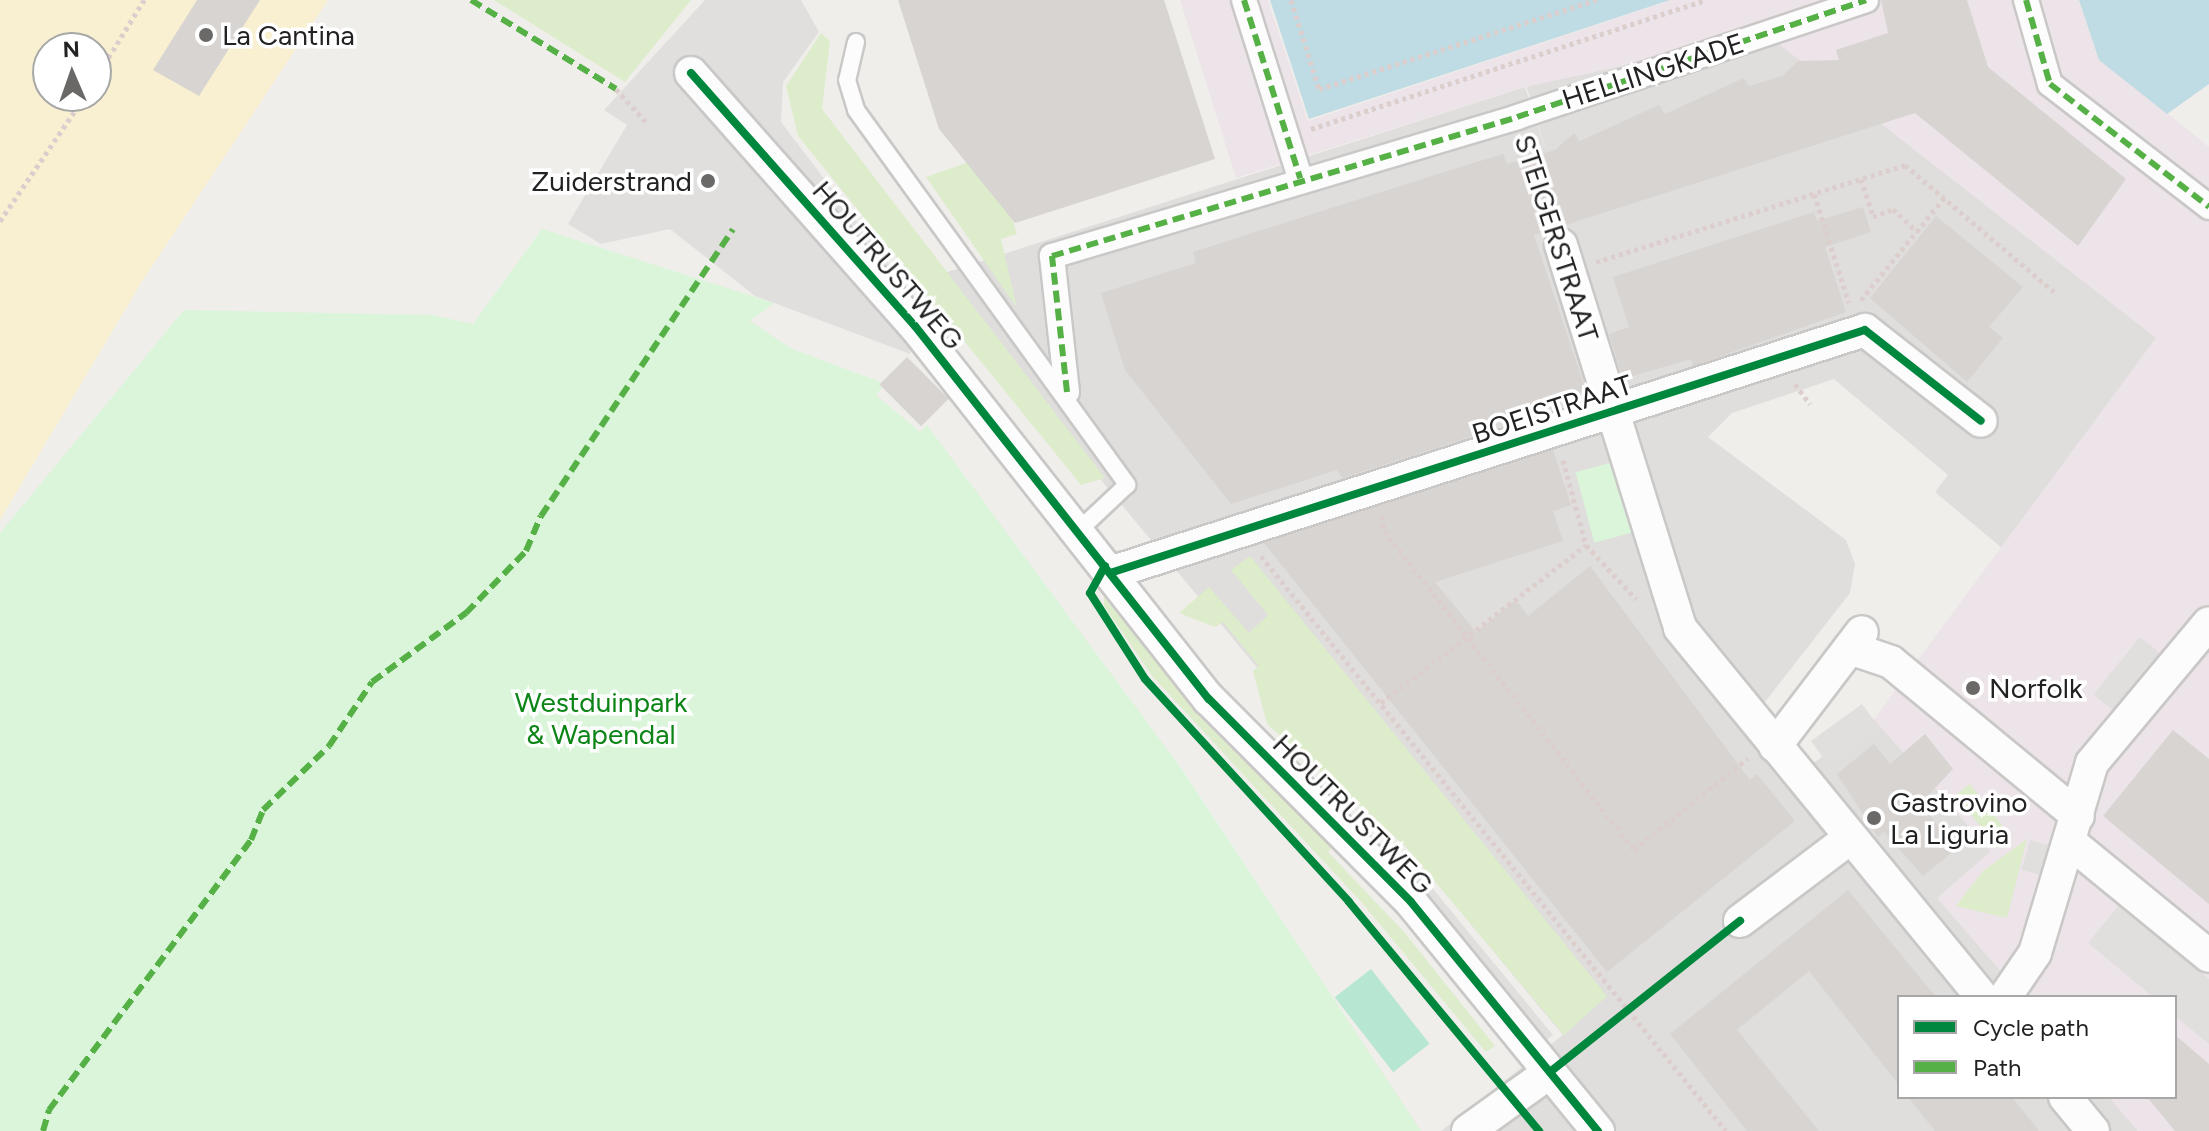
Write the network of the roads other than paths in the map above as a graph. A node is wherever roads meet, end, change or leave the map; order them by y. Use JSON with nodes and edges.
{"nodes":[{"id":1,"x":1244,"y":0,"type":"edge"},
{"id":2,"x":1866,"y":0,"type":"edge"},
{"id":3,"x":2026,"y":0,"type":"edge"},
{"id":4,"x":856,"y":42,"type":"dead end"},
{"id":5,"x":691,"y":73,"type":"dead end"},
{"id":6,"x":1300,"y":178,"type":"junction"},
{"id":7,"x":2209,"y":207,"type":"edge"},
{"id":8,"x":1565,"y":258,"type":"road end"},
{"id":9,"x":1067,"y":392,"type":"junction"},
{"id":10,"x":1613,"y":413,"type":"junction"},
{"id":11,"x":1981,"y":421,"type":"dead end"},
{"id":12,"x":1078,"y":531,"type":"junction"},
{"id":13,"x":1110,"y":573,"type":"junction"},
{"id":14,"x":2209,"y":623,"type":"edge"},
{"id":15,"x":1775,"y":746,"type":"junction"},
{"id":16,"x":2075,"y":830,"type":"junction"},
{"id":17,"x":1851,"y":837,"type":"junction"},
{"id":18,"x":1740,"y":921,"type":"dead end"},
{"id":19,"x":2209,"y":956,"type":"edge"},
{"id":20,"x":1980,"y":995,"type":"edge"},
{"id":21,"x":2006,"y":995,"type":"edge"},
{"id":22,"x":1550,"y":1072,"type":"junction"},
{"id":23,"x":2067,"y":1099,"type":"edge"},
{"id":24,"x":1468,"y":1131,"type":"edge"},
{"id":25,"x":1598,"y":1131,"type":"edge"},
{"id":26,"x":2093,"y":1131,"type":"edge"}],
"edges":[{"from":1,"to":6,"type":"street"},
{"from":2,"to":6,"type":"street","name":"HELLINGKADE"},
{"from":3,"to":7,"type":"street"},
{"from":4,"to":9,"type":"lane"},
{"from":5,"to":12,"type":"street","name":"HOUTRUSTWEG"},
{"from":6,"to":9,"type":"street","name":"HELLINGKADE"},
{"from":8,"to":10,"type":"street","name":"STEIGERSTRAAT"},
{"from":9,"to":12,"type":"lane"},
{"from":10,"to":11,"type":"street","name":"BOEISTRAAT"},
{"from":10,"to":13,"type":"street","name":"BOEISTRAAT"},
{"from":10,"to":15,"type":"street","name":"STEIGERSTRAAT"},
{"from":12,"to":13,"type":"street","name":"HOUTRUSTWEG"},
{"from":13,"to":22,"type":"street","name":"HOUTRUSTWEG"},
{"from":14,"to":16,"type":"street"},
{"from":15,"to":16,"type":"street"},
{"from":15,"to":17,"type":"street","name":"STEIGERSTRAAT"},
{"from":16,"to":19,"type":"street"},
{"from":16,"to":21,"type":"street"},
{"from":17,"to":18,"type":"street"},
{"from":17,"to":20,"type":"street","name":"STEIGERSTRAAT"},
{"from":22,"to":24,"type":"street"},
{"from":22,"to":25,"type":"street","name":"HOUTRUSTWEG"},
{"from":23,"to":26,"type":"street"}]}
